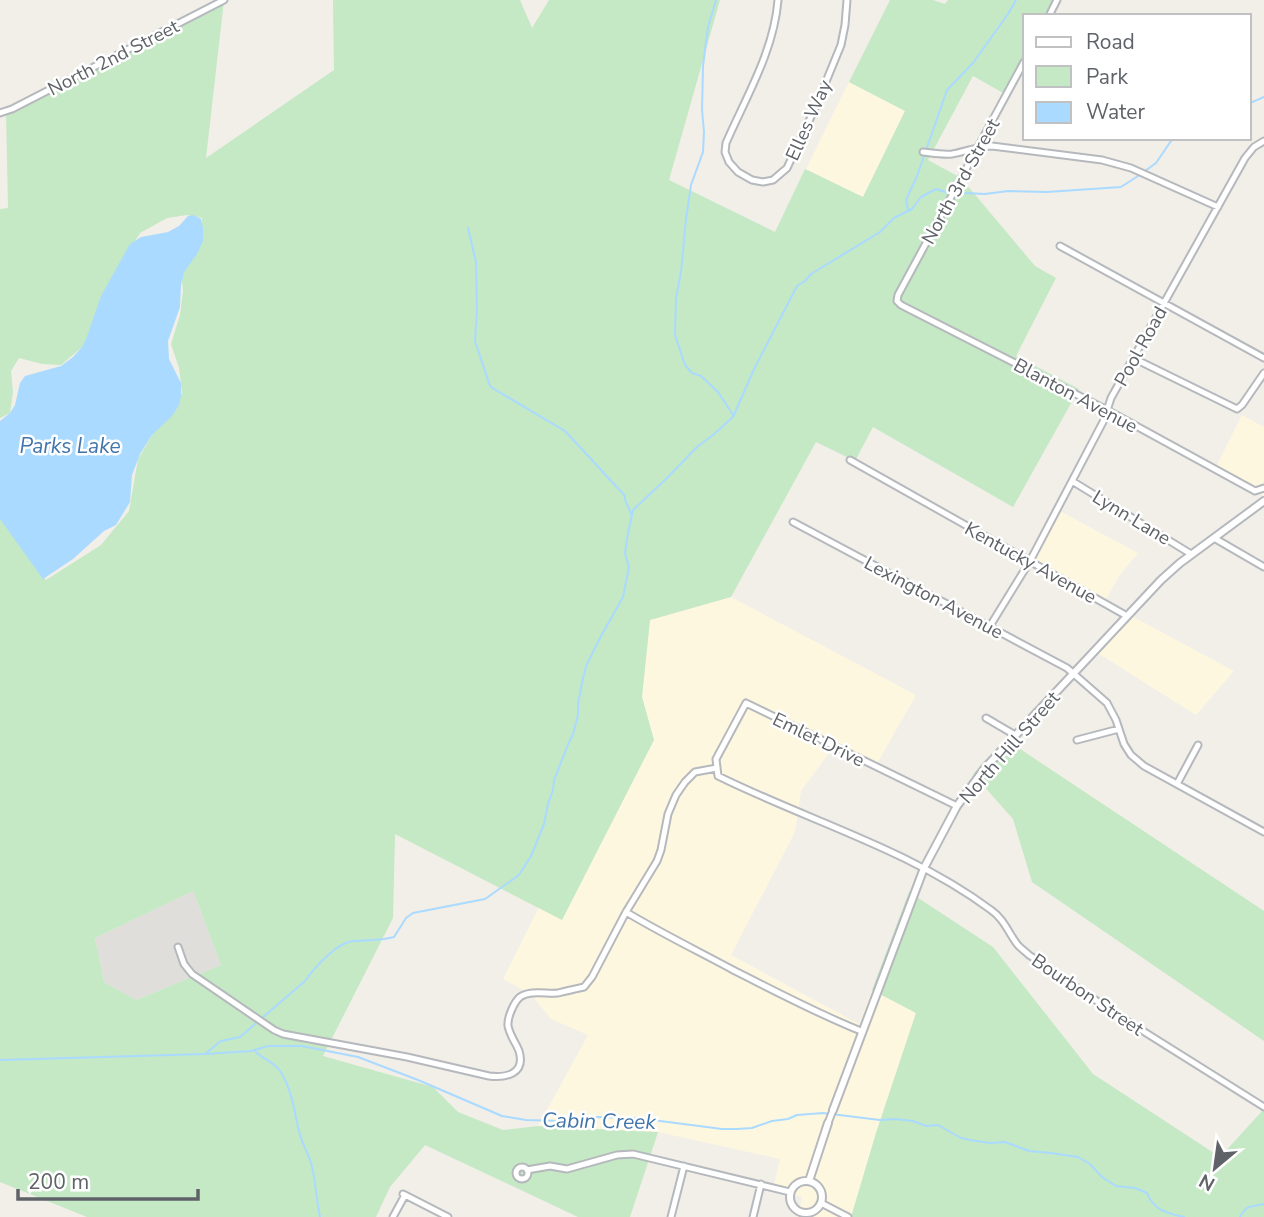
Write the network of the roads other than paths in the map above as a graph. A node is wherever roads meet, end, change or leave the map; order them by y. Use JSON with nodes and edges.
{"nodes":[{"id":1,"x":224,"y":0,"type":"edge"},
{"id":2,"x":778,"y":0,"type":"edge"},
{"id":3,"x":847,"y":0,"type":"edge"},
{"id":4,"x":1023,"y":64,"type":"edge"},
{"id":5,"x":0,"y":113,"type":"edge"},
{"id":6,"x":1264,"y":141,"type":"edge"},
{"id":7,"x":979,"y":146,"type":"junction"},
{"id":8,"x":923,"y":152,"type":"dead end"},
{"id":9,"x":1218,"y":207,"type":"junction"},
{"id":10,"x":1060,"y":246,"type":"dead end"},
{"id":11,"x":897,"y":301,"type":"joint"},
{"id":12,"x":1164,"y":304,"type":"junction"},
{"id":13,"x":1133,"y":358,"type":"junction"},
{"id":14,"x":1264,"y":358,"type":"edge"},
{"id":15,"x":1264,"y":373,"type":"edge"},
{"id":16,"x":1107,"y":410,"type":"junction"},
{"id":17,"x":850,"y":460,"type":"dead end"},
{"id":18,"x":1072,"y":481,"type":"junction"},
{"id":19,"x":1264,"y":488,"type":"edge"},
{"id":20,"x":1264,"y":501,"type":"edge"},
{"id":21,"x":793,"y":522,"type":"dead end"},
{"id":22,"x":1214,"y":538,"type":"junction"},
{"id":23,"x":1191,"y":554,"type":"junction"},
{"id":24,"x":1030,"y":561,"type":"junction"},
{"id":25,"x":1264,"y":567,"type":"edge"},
{"id":26,"x":1127,"y":616,"type":"junction"},
{"id":27,"x":990,"y":626,"type":"junction"},
{"id":28,"x":1074,"y":673,"type":"junction"},
{"id":29,"x":986,"y":718,"type":"dead end"},
{"id":30,"x":1119,"y":729,"type":"junction"},
{"id":31,"x":1015,"y":735,"type":"junction"},
{"id":32,"x":1077,"y":740,"type":"dead end"},
{"id":33,"x":1198,"y":745,"type":"dead end"},
{"id":34,"x":718,"y":768,"type":"junction"},
{"id":35,"x":1177,"y":784,"type":"junction"},
{"id":36,"x":957,"y":806,"type":"junction"},
{"id":37,"x":1264,"y":832,"type":"edge"},
{"id":38,"x":924,"y":868,"type":"junction"},
{"id":39,"x":626,"y":912,"type":"junction"},
{"id":40,"x":178,"y":947,"type":"dead end"},
{"id":41,"x":861,"y":1031,"type":"junction"},
{"id":42,"x":1264,"y":1107,"type":"edge"},
{"id":43,"x":833,"y":1110,"type":"joint"},
{"id":44,"x":828,"y":1123,"type":"joint"},
{"id":45,"x":684,"y":1166,"type":"junction"},
{"id":46,"x":527,"y":1170,"type":"dead end"},
{"id":47,"x":809,"y":1181,"type":"junction"},
{"id":48,"x":761,"y":1184,"type":"junction"},
{"id":49,"x":790,"y":1192,"type":"junction"},
{"id":50,"x":821,"y":1203,"type":"junction"},
{"id":51,"x":803,"y":1215,"type":"edge"},
{"id":52,"x":393,"y":1217,"type":"edge"},
{"id":53,"x":449,"y":1217,"type":"edge"},
{"id":54,"x":671,"y":1217,"type":"edge"},
{"id":55,"x":752,"y":1217,"type":"edge"},
{"id":56,"x":848,"y":1217,"type":"edge"}],
"edges":[{"from":1,"to":5,"type":"street","name":"North 2nd Street"},
{"from":2,"to":3,"type":"street","name":"Elles Way"},
{"from":4,"to":7,"type":"street","name":"North 3rd Street"},
{"from":6,"to":9,"type":"street","name":"Pool Road"},
{"from":7,"to":8,"type":"street"},
{"from":7,"to":9,"type":"street"},
{"from":7,"to":11,"type":"street","name":"North 3rd Street"},
{"from":9,"to":12,"type":"street","name":"Pool Road"},
{"from":10,"to":12,"type":"street"},
{"from":11,"to":16,"type":"street","name":"Blanton Avenue"},
{"from":12,"to":13,"type":"street","name":"Pool Road"},
{"from":12,"to":14,"type":"street"},
{"from":13,"to":15,"type":"street"},
{"from":13,"to":16,"type":"street","name":"Pool Road"},
{"from":16,"to":18,"type":"street","name":"Pool Road"},
{"from":16,"to":19,"type":"street","name":"Blanton Avenue"},
{"from":17,"to":24,"type":"street","name":"Kentucky Avenue"},
{"from":18,"to":23,"type":"street","name":"Lynn Lane"},
{"from":18,"to":24,"type":"street","name":"Pool Road"},
{"from":20,"to":22,"type":"street","name":"North Hill Street"},
{"from":21,"to":27,"type":"street","name":"Lexington Avenue"},
{"from":22,"to":23,"type":"street","name":"North Hill Street"},
{"from":22,"to":25,"type":"street"},
{"from":23,"to":26,"type":"street","name":"North Hill Street"},
{"from":24,"to":26,"type":"street","name":"Kentucky Avenue"},
{"from":24,"to":27,"type":"street","name":"Pool Road"},
{"from":26,"to":28,"type":"street","name":"North Hill Street"},
{"from":27,"to":28,"type":"street","name":"Lexington Avenue"},
{"from":28,"to":30,"type":"street","name":"Lexington Avenue"},
{"from":28,"to":31,"type":"street","name":"North Hill Street"},
{"from":29,"to":31,"type":"street"},
{"from":30,"to":32,"type":"street"},
{"from":30,"to":35,"type":"street","name":"Lexington Avenue"},
{"from":31,"to":36,"type":"street","name":"North Hill Street"},
{"from":33,"to":35,"type":"street"},
{"from":34,"to":36,"type":"street","name":"Emlet Drive"},
{"from":34,"to":38,"type":"street","name":"Bourbon Street"},
{"from":34,"to":39,"type":"street"},
{"from":35,"to":37,"type":"street","name":"Lexington Avenue"},
{"from":36,"to":38,"type":"street","name":"North Hill Street"},
{"from":38,"to":41,"type":"street","name":"North Hill Street"},
{"from":38,"to":42,"type":"street","name":"Bourbon Street"},
{"from":39,"to":40,"type":"street"},
{"from":39,"to":41,"type":"street"},
{"from":41,"to":43,"type":"street","name":"North Hill Street"},
{"from":43,"to":44,"type":"street","name":"North Hill Street"},
{"from":44,"to":47,"type":"street","name":"North Hill Street"},
{"from":45,"to":46,"type":"street"},
{"from":45,"to":48,"type":"street"},
{"from":45,"to":54,"type":"street"},
{"from":47,"to":49,"type":"street"},
{"from":47,"to":50,"type":"street"},
{"from":48,"to":49,"type":"street"},
{"from":48,"to":55,"type":"street"},
{"from":49,"to":51,"type":"street"},
{"from":50,"to":51,"type":"street"},
{"from":50,"to":56,"type":"street"},
{"from":52,"to":53,"type":"street"}]}
